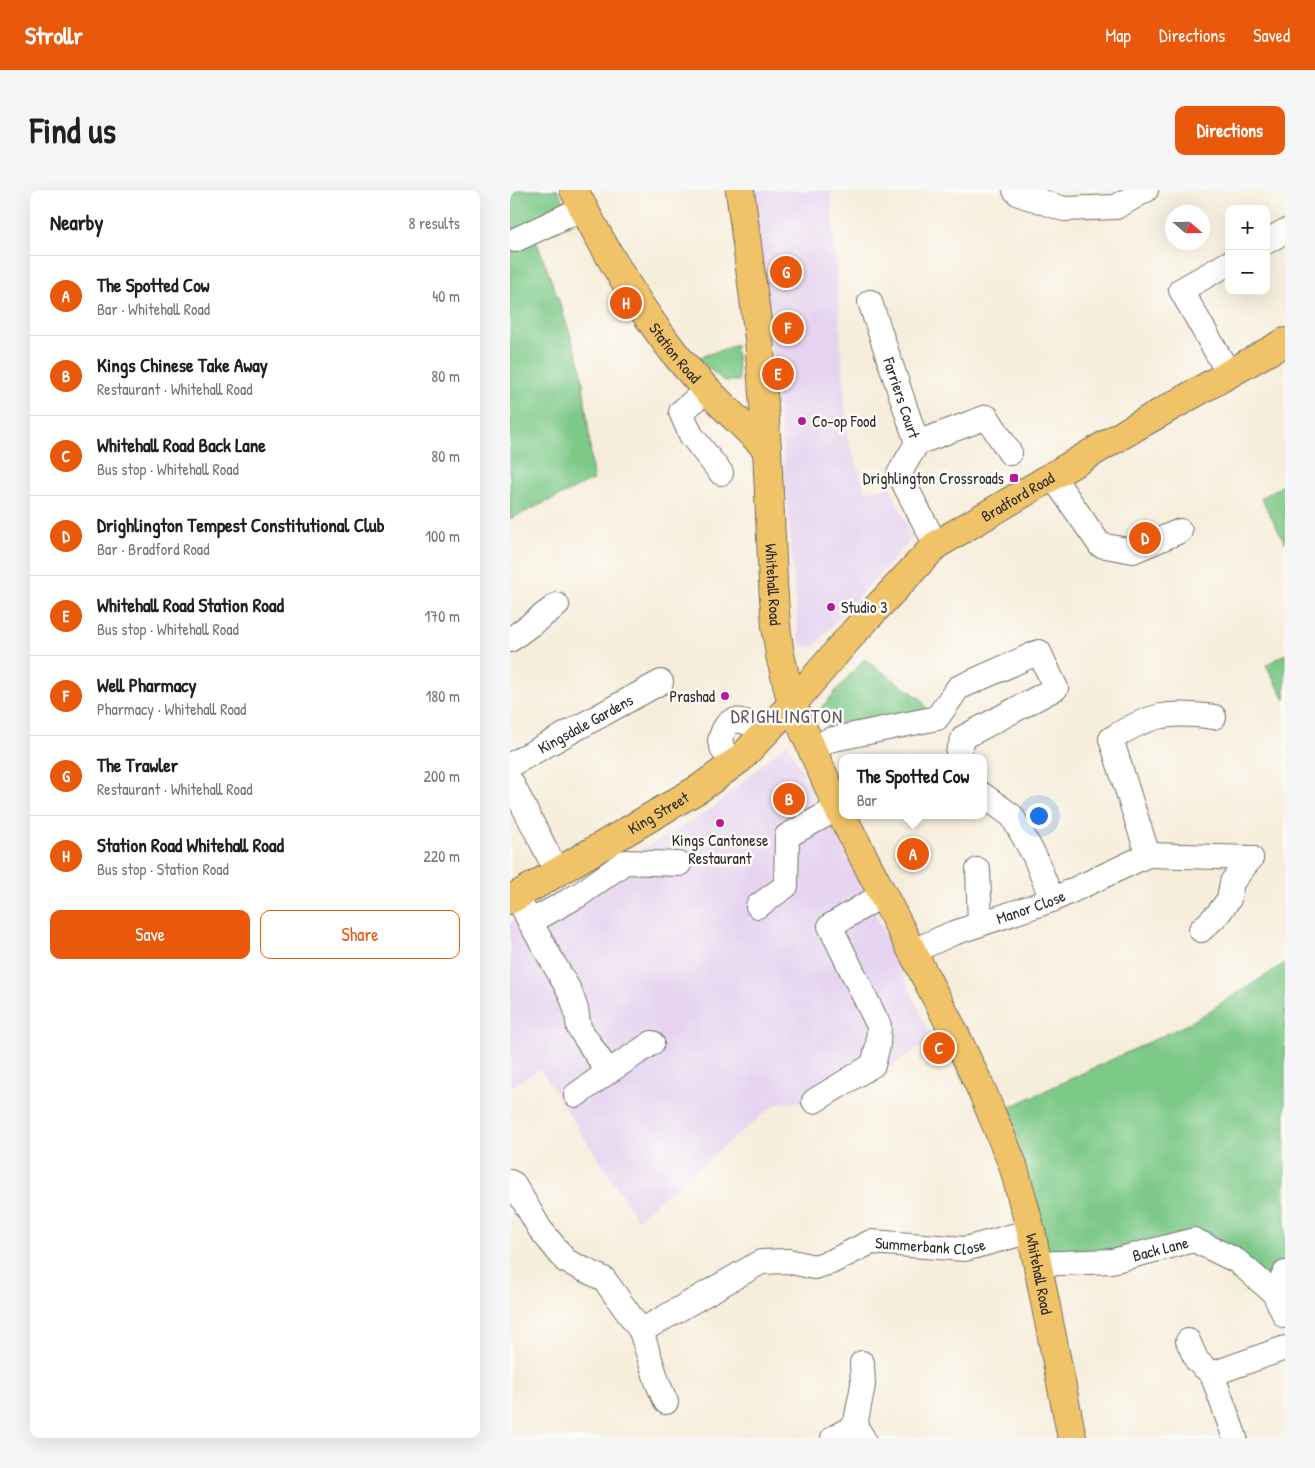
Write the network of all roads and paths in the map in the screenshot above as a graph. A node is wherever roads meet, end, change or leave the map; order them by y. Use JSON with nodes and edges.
{"nodes":[{"id":1,"x":740,"y":190,"type":"edge"},
{"id":2,"x":1015,"y":190,"type":"edge"},
{"id":3,"x":1146,"y":190,"type":"edge"},
{"id":4,"x":579,"y":199,"type":"edge"},
{"id":5,"x":1285,"y":231,"type":"edge"},
{"id":6,"x":515,"y":240,"type":"dead end"},
{"id":7,"x":1270,"y":240,"type":"edge"},
{"id":8,"x":1225,"y":265,"type":"edge"},
{"id":9,"x":870,"y":302,"type":"dead end"},
{"id":10,"x":1285,"y":342,"type":"edge"},
{"id":11,"x":1229,"y":374,"type":"junction"},
{"id":12,"x":707,"y":390,"type":"junction"},
{"id":13,"x":916,"y":442,"type":"junction"},
{"id":14,"x":767,"y":449,"type":"junction"},
{"id":15,"x":1010,"y":453,"type":"dead end"},
{"id":16,"x":720,"y":473,"type":"dead end"},
{"id":17,"x":1054,"y":477,"type":"junction"},
{"id":18,"x":1180,"y":531,"type":"dead end"},
{"id":19,"x":936,"y":545,"type":"junction"},
{"id":20,"x":557,"y":605,"type":"dead end"},
{"id":21,"x":510,"y":640,"type":"edge"},
{"id":22,"x":661,"y":682,"type":"dead end"},
{"id":23,"x":792,"y":704,"type":"junction"},
{"id":24,"x":1214,"y":717,"type":"dead end"},
{"id":25,"x":813,"y":750,"type":"junction"},
{"id":26,"x":959,"y":754,"type":"edge"},
{"id":27,"x":510,"y":765,"type":"edge"},
{"id":28,"x":510,"y":781,"type":"edge"},
{"id":29,"x":987,"y":798,"type":"edge"},
{"id":30,"x":838,"y":808,"type":"joint"},
{"id":31,"x":844,"y":819,"type":"edge"},
{"id":32,"x":1148,"y":855,"type":"junction"},
{"id":33,"x":679,"y":864,"type":"dead end"},
{"id":34,"x":978,"y":870,"type":"dead end"},
{"id":35,"x":557,"y":872,"type":"junction"},
{"id":36,"x":882,"y":895,"type":"junction"},
{"id":37,"x":514,"y":898,"type":"edge"},
{"id":38,"x":1052,"y":900,"type":"junction"},
{"id":39,"x":758,"y":906,"type":"dead end"},
{"id":40,"x":530,"y":922,"type":"junction"},
{"id":41,"x":980,"y":924,"type":"junction"},
{"id":42,"x":1201,"y":930,"type":"dead end"},
{"id":43,"x":911,"y":952,"type":"junction"},
{"id":44,"x":652,"y":1043,"type":"dead end"},
{"id":45,"x":608,"y":1072,"type":"junction"},
{"id":46,"x":576,"y":1095,"type":"dead end"},
{"id":47,"x":814,"y":1101,"type":"dead end"},
{"id":48,"x":510,"y":1182,"type":"edge"},
{"id":49,"x":1031,"y":1231,"type":"junction"},
{"id":50,"x":1036,"y":1264,"type":"junction"},
{"id":51,"x":1285,"y":1273,"type":"edge"},
{"id":52,"x":1274,"y":1293,"type":"junction"},
{"id":53,"x":1285,"y":1316,"type":"edge"},
{"id":54,"x":641,"y":1331,"type":"junction"},
{"id":55,"x":1188,"y":1341,"type":"dead end"},
{"id":56,"x":1285,"y":1348,"type":"edge"},
{"id":57,"x":862,"y":1363,"type":"dead end"},
{"id":58,"x":1212,"y":1374,"type":"junction"},
{"id":59,"x":666,"y":1402,"type":"dead end"},
{"id":60,"x":859,"y":1432,"type":"edge"},
{"id":61,"x":833,"y":1438,"type":"edge"},
{"id":62,"x":1072,"y":1438,"type":"edge"},
{"id":63,"x":1235,"y":1438,"type":"edge"}],
"edges":[{"from":1,"to":14,"type":"main road","name":"Whitehall Road"},
{"from":2,"to":3,"type":"street"},
{"from":4,"to":6,"type":"street"},
{"from":4,"to":12,"type":"main road","name":"Station Road"},
{"from":5,"to":7,"type":"street"},
{"from":8,"to":11,"type":"street"},
{"from":9,"to":13,"type":"street","name":"Farriers Court"},
{"from":10,"to":11,"type":"main road","name":"Bradford Road"},
{"from":11,"to":17,"type":"main road","name":"Bradford Road"},
{"from":12,"to":14,"type":"main road","name":"Station Road"},
{"from":12,"to":16,"type":"street"},
{"from":13,"to":15,"type":"street"},
{"from":13,"to":19,"type":"street","name":"Farriers Court"},
{"from":14,"to":23,"type":"main road","name":"Whitehall Road"},
{"from":17,"to":18,"type":"street"},
{"from":17,"to":19,"type":"main road","name":"Bradford Road"},
{"from":19,"to":23,"type":"main road","name":"Bradford Road"},
{"from":20,"to":21,"type":"street"},
{"from":22,"to":27,"type":"street","name":"Kingsdale Gardens"},
{"from":23,"to":25,"type":"main road","name":"Whitehall Road"},
{"from":23,"to":35,"type":"main road","name":"King Street"},
{"from":24,"to":32,"type":"street"},
{"from":25,"to":26,"type":"street"},
{"from":25,"to":30,"type":"main road","name":"Whitehall Road"},
{"from":28,"to":35,"type":"street"},
{"from":29,"to":38,"type":"street"},
{"from":30,"to":39,"type":"street"},
{"from":31,"to":36,"type":"main road","name":"Whitehall Road"},
{"from":32,"to":38,"type":"street","name":"Manor Close"},
{"from":32,"to":42,"type":"street","name":"Manor Close"},
{"from":33,"to":40,"type":"street"},
{"from":34,"to":41,"type":"street"},
{"from":35,"to":37,"type":"main road","name":"King Street"},
{"from":36,"to":43,"type":"main road","name":"Whitehall Road"},
{"from":36,"to":47,"type":"street"},
{"from":37,"to":40,"type":"street"},
{"from":38,"to":41,"type":"street","name":"Manor Close"},
{"from":40,"to":45,"type":"street"},
{"from":41,"to":43,"type":"street","name":"Manor Close"},
{"from":43,"to":49,"type":"main road","name":"Whitehall Road"},
{"from":44,"to":45,"type":"street"},
{"from":45,"to":46,"type":"street"},
{"from":48,"to":54,"type":"street"},
{"from":49,"to":50,"type":"main road","name":"Whitehall Road"},
{"from":49,"to":54,"type":"street","name":"Summerbank Close"},
{"from":50,"to":52,"type":"street","name":"Back Lane"},
{"from":50,"to":62,"type":"main road","name":"Whitehall Road"},
{"from":51,"to":52,"type":"street"},
{"from":52,"to":53,"type":"street","name":"Back Lane"},
{"from":54,"to":59,"type":"street"},
{"from":55,"to":58,"type":"street"},
{"from":56,"to":58,"type":"street"},
{"from":57,"to":60,"type":"street"},
{"from":58,"to":63,"type":"street"},
{"from":60,"to":61,"type":"street"}]}
